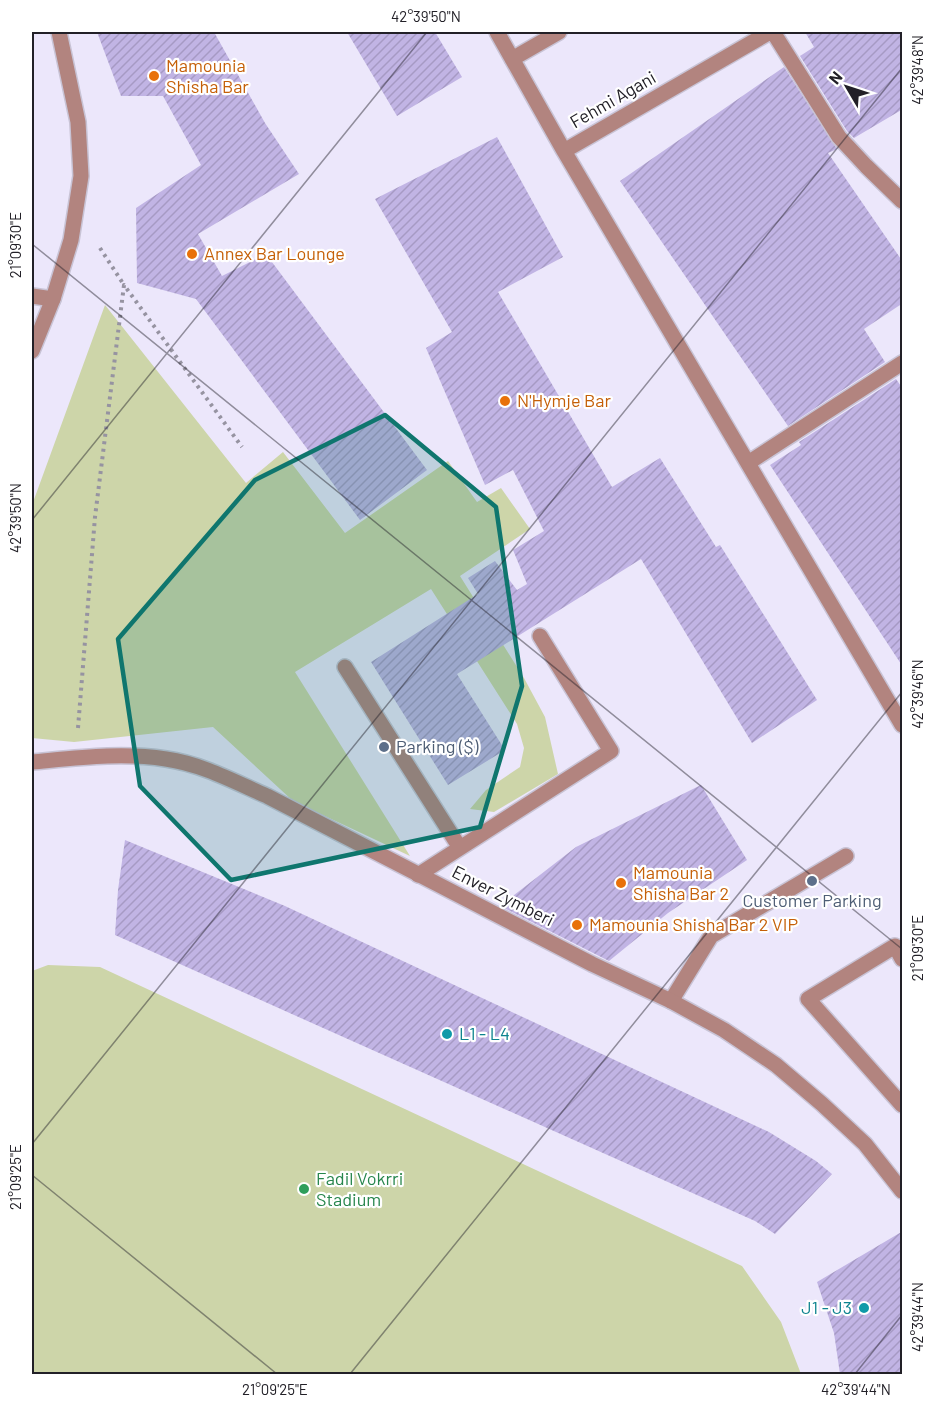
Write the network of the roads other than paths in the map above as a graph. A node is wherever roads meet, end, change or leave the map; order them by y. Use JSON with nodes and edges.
{"nodes":[{"id":1,"x":59,"y":32,"type":"edge"},
{"id":2,"x":497,"y":32,"type":"edge"},
{"id":3,"x":559,"y":32,"type":"edge"},
{"id":4,"x":772,"y":32,"type":"edge"},
{"id":5,"x":512,"y":59,"type":"junction"},
{"id":6,"x":564,"y":151,"type":"junction"},
{"id":7,"x":903,"y":201,"type":"edge"},
{"id":8,"x":32,"y":296,"type":"edge"},
{"id":9,"x":53,"y":299,"type":"junction"},
{"id":10,"x":32,"y":351,"type":"edge"},
{"id":11,"x":903,"y":363,"type":"edge"},
{"id":12,"x":748,"y":463,"type":"junction"},
{"id":13,"x":540,"y":636,"type":"dead end"},
{"id":14,"x":345,"y":667,"type":"dead end"},
{"id":15,"x":903,"y":725,"type":"edge"},
{"id":16,"x":32,"y":762,"type":"edge"},
{"id":17,"x":460,"y":848,"type":"junction"},
{"id":18,"x":846,"y":856,"type":"dead end"},
{"id":19,"x":418,"y":875,"type":"junction"},
{"id":20,"x":903,"y":959,"type":"edge"},
{"id":21,"x":671,"y":1001,"type":"junction"},
{"id":22,"x":903,"y":1105,"type":"edge"},
{"id":23,"x":903,"y":1191,"type":"edge"}],
"edges":[{"from":1,"to":9,"type":"street"},
{"from":2,"to":5,"type":"street","name":"Fehmi Agani"},
{"from":3,"to":5,"type":"street"},
{"from":4,"to":6,"type":"street","name":"Fehmi Agani"},
{"from":4,"to":7,"type":"street","name":"Fehmi Agani"},
{"from":5,"to":6,"type":"street","name":"Fehmi Agani"},
{"from":6,"to":12,"type":"street"},
{"from":8,"to":9,"type":"street"},
{"from":9,"to":10,"type":"street"},
{"from":11,"to":12,"type":"street"},
{"from":12,"to":15,"type":"street"},
{"from":13,"to":17,"type":"street"},
{"from":14,"to":17,"type":"street"},
{"from":16,"to":19,"type":"street","name":"Enver Zymberi"},
{"from":17,"to":19,"type":"street"},
{"from":18,"to":21,"type":"street"},
{"from":19,"to":21,"type":"street","name":"Enver Zymberi"},
{"from":20,"to":22,"type":"street"},
{"from":21,"to":23,"type":"street","name":"Enver Zymberi"}]}
